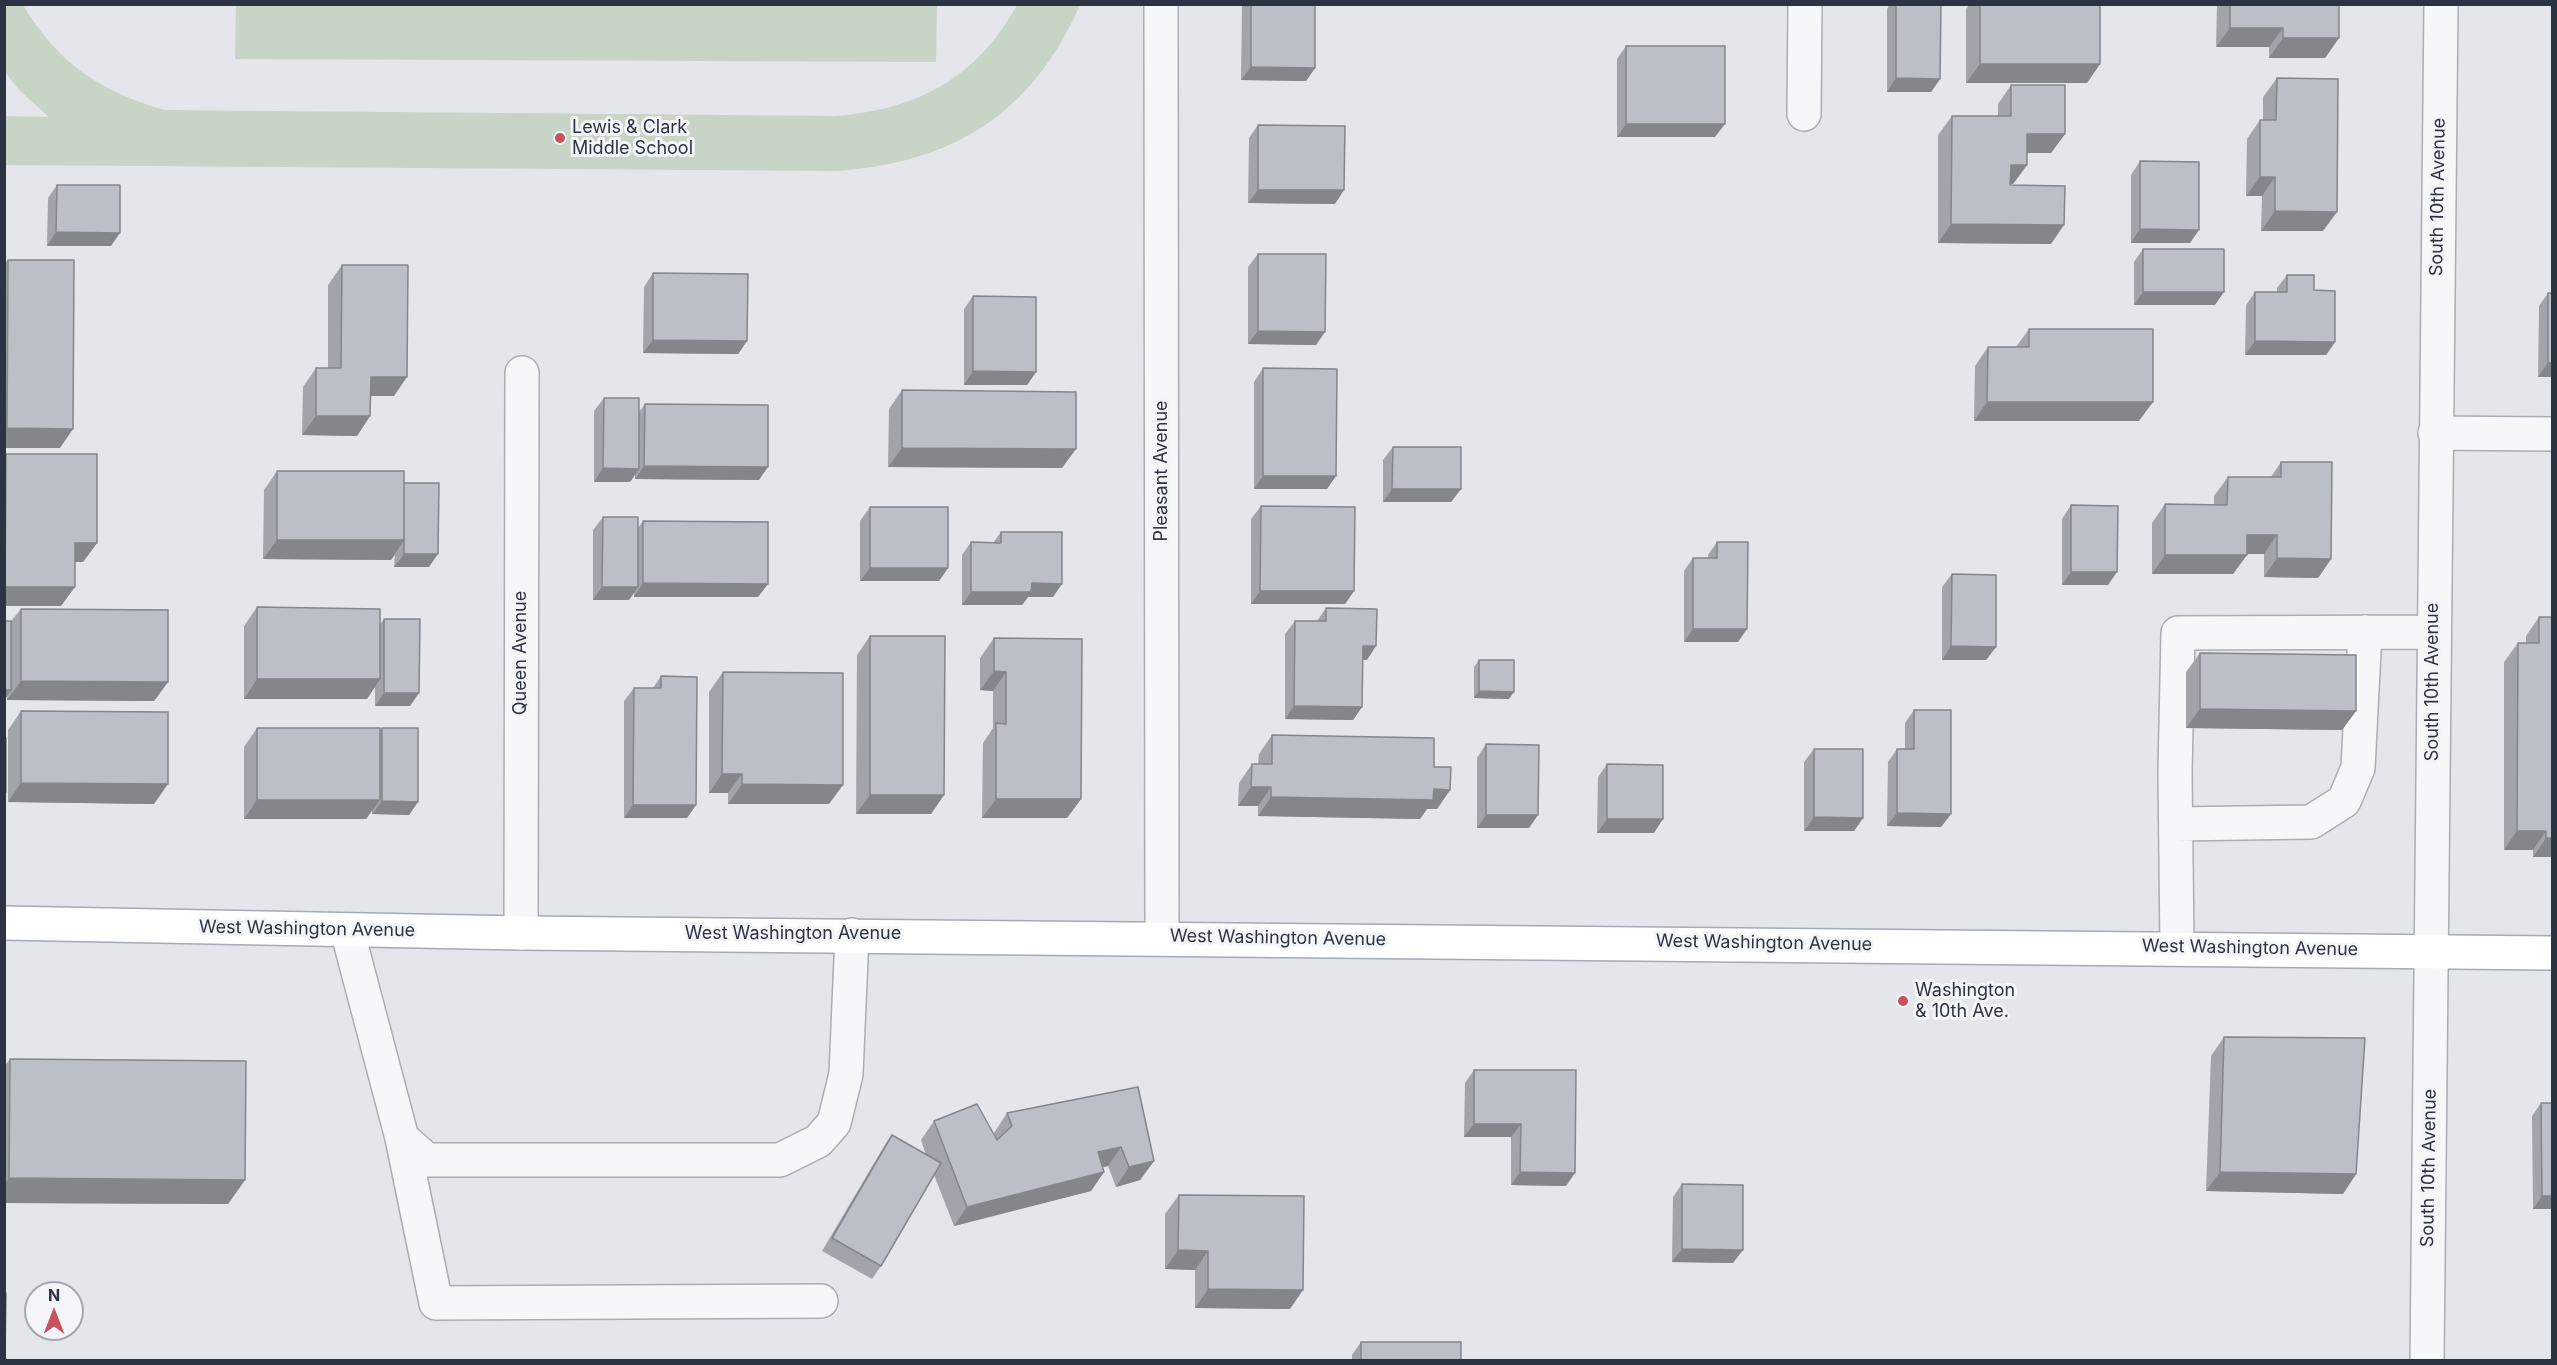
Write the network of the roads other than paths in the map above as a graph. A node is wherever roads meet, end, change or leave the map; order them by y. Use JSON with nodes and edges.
{"nodes":[{"id":1,"x":1161,"y":4,"type":"edge"},
{"id":2,"x":1805,"y":4,"type":"edge"},
{"id":3,"x":2441,"y":4,"type":"edge"},
{"id":4,"x":1804,"y":114,"type":"dead end"},
{"id":5,"x":522,"y":373,"type":"dead end"},
{"id":6,"x":2435,"y":433,"type":"junction"},
{"id":7,"x":2553,"y":434,"type":"edge"},
{"id":8,"x":2365,"y":632,"type":"junction"},
{"id":9,"x":2434,"y":632,"type":"junction"},
{"id":10,"x":2176,"y":824,"type":"junction"},
{"id":11,"x":4,"y":923,"type":"edge"},
{"id":12,"x":347,"y":930,"type":"junction"},
{"id":13,"x":521,"y":933,"type":"junction"},
{"id":14,"x":852,"y":935,"type":"junction"},
{"id":15,"x":1162,"y":937,"type":"junction"},
{"id":16,"x":2177,"y":947,"type":"junction"},
{"id":17,"x":2432,"y":950,"type":"junction"},
{"id":18,"x":2553,"y":952,"type":"edge"},
{"id":19,"x":402,"y":1138,"type":"junction"},
{"id":20,"x":821,"y":1301,"type":"dead end"},
{"id":21,"x":2427,"y":1360,"type":"edge"}],
"edges":[{"from":1,"to":15,"type":"street","name":"Pleasant Avenue"},
{"from":2,"to":4,"type":"street"},
{"from":3,"to":6,"type":"street","name":"South 10th Avenue"},
{"from":5,"to":13,"type":"street","name":"Queen Avenue"},
{"from":6,"to":7,"type":"street"},
{"from":6,"to":9,"type":"street","name":"South 10th Avenue"},
{"from":8,"to":9,"type":"street"},
{"from":8,"to":10,"type":"street"},
{"from":8,"to":10,"type":"street"},
{"from":9,"to":17,"type":"street","name":"South 10th Avenue"},
{"from":10,"to":16,"type":"street"},
{"from":11,"to":12,"type":"main road","name":"West Washington Avenue"},
{"from":12,"to":13,"type":"main road","name":"West Washington Avenue"},
{"from":12,"to":19,"type":"street"},
{"from":13,"to":14,"type":"main road","name":"West Washington Avenue"},
{"from":14,"to":15,"type":"main road","name":"West Washington Avenue"},
{"from":14,"to":19,"type":"street"},
{"from":15,"to":16,"type":"main road","name":"West Washington Avenue"},
{"from":16,"to":17,"type":"main road","name":"West Washington Avenue"},
{"from":17,"to":18,"type":"main road","name":"West Washington Avenue"},
{"from":17,"to":21,"type":"street","name":"South 10th Avenue"},
{"from":19,"to":20,"type":"street"}]}
